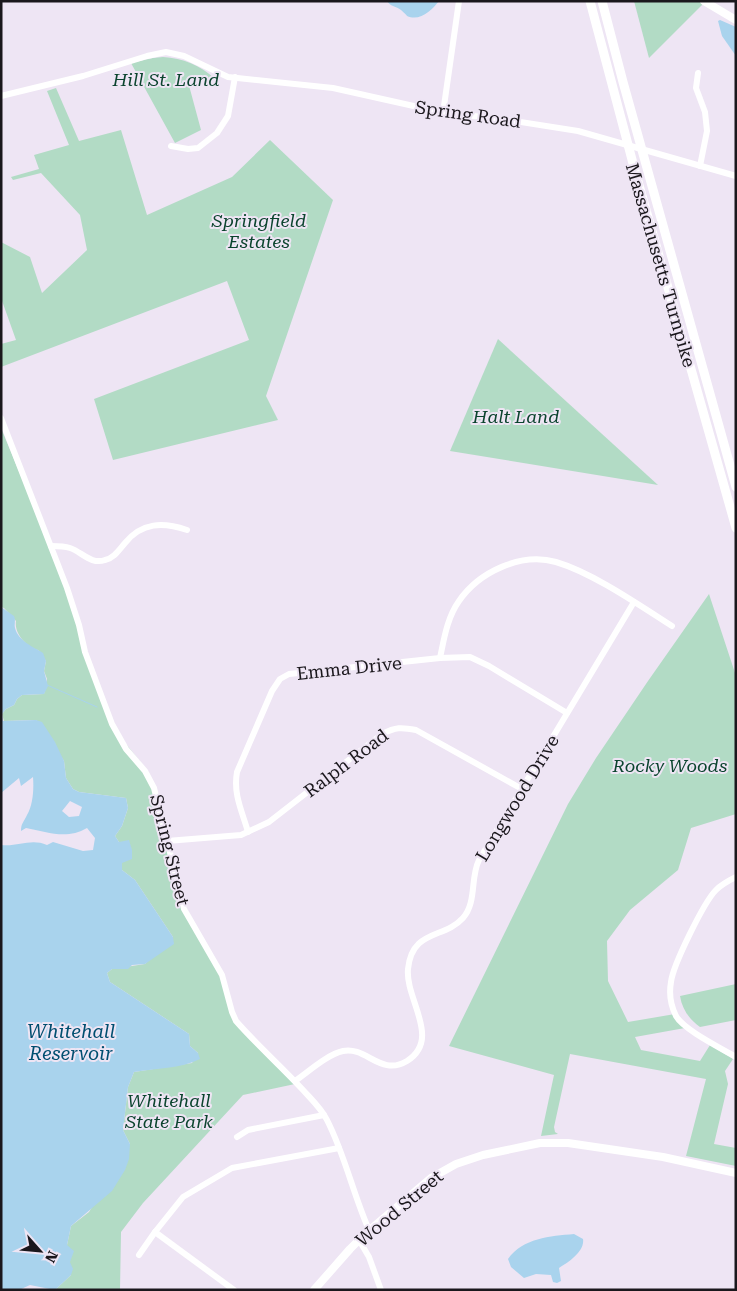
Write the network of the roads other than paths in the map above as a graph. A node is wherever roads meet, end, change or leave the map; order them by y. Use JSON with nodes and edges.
{"nodes":[{"id":1,"x":459,"y":1,"type":"edge"},
{"id":2,"x":590,"y":1,"type":"edge"},
{"id":3,"x":602,"y":1,"type":"edge"},
{"id":4,"x":704,"y":1,"type":"edge"},
{"id":5,"x":736,"y":20,"type":"edge"},
{"id":6,"x":698,"y":73,"type":"dead end"},
{"id":7,"x":236,"y":77,"type":"junction"},
{"id":8,"x":1,"y":96,"type":"edge"},
{"id":9,"x":443,"y":113,"type":"junction"},
{"id":10,"x":171,"y":146,"type":"dead end"},
{"id":11,"x":700,"y":166,"type":"junction"},
{"id":12,"x":736,"y":176,"type":"edge"},
{"id":13,"x":1,"y":418,"type":"edge"},
{"id":14,"x":720,"y":432,"type":"junction"},
{"id":15,"x":736,"y":471,"type":"edge"},
{"id":16,"x":736,"y":487,"type":"edge"},
{"id":17,"x":736,"y":528,"type":"edge"},
{"id":18,"x":187,"y":530,"type":"dead end"},
{"id":19,"x":51,"y":546,"type":"junction"},
{"id":20,"x":634,"y":602,"type":"junction"},
{"id":21,"x":672,"y":626,"type":"dead end"},
{"id":22,"x":440,"y":658,"type":"junction"},
{"id":23,"x":567,"y":713,"type":"junction"},
{"id":24,"x":522,"y":789,"type":"junction"},
{"id":25,"x":248,"y":832,"type":"junction"},
{"id":26,"x":167,"y":841,"type":"junction"},
{"id":27,"x":736,"y":877,"type":"edge"},
{"id":28,"x":736,"y":1057,"type":"edge"},
{"id":29,"x":295,"y":1081,"type":"junction"},
{"id":30,"x":324,"y":1115,"type":"junction"},
{"id":31,"x":237,"y":1137,"type":"dead end"},
{"id":32,"x":339,"y":1148,"type":"junction"},
{"id":33,"x":736,"y":1173,"type":"edge"},
{"id":34,"x":369,"y":1230,"type":"junction"},
{"id":35,"x":155,"y":1232,"type":"junction"},
{"id":36,"x":359,"y":1240,"type":"junction"},
{"id":37,"x":139,"y":1255,"type":"dead end"},
{"id":38,"x":234,"y":1290,"type":"edge"},
{"id":39,"x":314,"y":1290,"type":"edge"},
{"id":40,"x":381,"y":1290,"type":"edge"}],
"edges":[{"from":1,"to":9,"type":"street"},
{"from":2,"to":17,"type":"highway","name":"Massachusetts Turnpike"},
{"from":3,"to":14,"type":"highway","name":"Massachusetts Turnpike"},
{"from":4,"to":5,"type":"main road"},
{"from":6,"to":11,"type":"street"},
{"from":7,"to":8,"type":"street","name":"Spring Road"},
{"from":7,"to":9,"type":"street","name":"Spring Road"},
{"from":7,"to":10,"type":"street"},
{"from":9,"to":11,"type":"street","name":"Spring Road"},
{"from":11,"to":12,"type":"street","name":"Spring Road"},
{"from":13,"to":19,"type":"street","name":"Spring Street"},
{"from":14,"to":15,"type":"highway"},
{"from":14,"to":16,"type":"highway","name":"Massachusetts Turnpike"},
{"from":18,"to":19,"type":"street"},
{"from":19,"to":26,"type":"street","name":"Spring Street"},
{"from":20,"to":21,"type":"street"},
{"from":20,"to":22,"type":"street"},
{"from":20,"to":23,"type":"street","name":"Longwood Drive"},
{"from":22,"to":23,"type":"street","name":"Emma Drive"},
{"from":22,"to":25,"type":"street","name":"Emma Drive"},
{"from":23,"to":24,"type":"street","name":"Longwood Drive"},
{"from":24,"to":25,"type":"street","name":"Ralph Road"},
{"from":24,"to":29,"type":"street","name":"Longwood Drive"},
{"from":25,"to":26,"type":"street","name":"Ralph Road"},
{"from":26,"to":29,"type":"street","name":"Spring Street"},
{"from":27,"to":28,"type":"street"},
{"from":29,"to":30,"type":"street","name":"Spring Street"},
{"from":30,"to":31,"type":"street"},
{"from":30,"to":32,"type":"street","name":"Spring Street"},
{"from":32,"to":34,"type":"street","name":"Spring Street"},
{"from":32,"to":35,"type":"street"},
{"from":33,"to":34,"type":"main road","name":"Wood Street"},
{"from":34,"to":36,"type":"main road","name":"Wood Street"},
{"from":35,"to":37,"type":"street"},
{"from":35,"to":38,"type":"street"},
{"from":36,"to":39,"type":"main road","name":"Wood Street"},
{"from":36,"to":40,"type":"street"}]}
